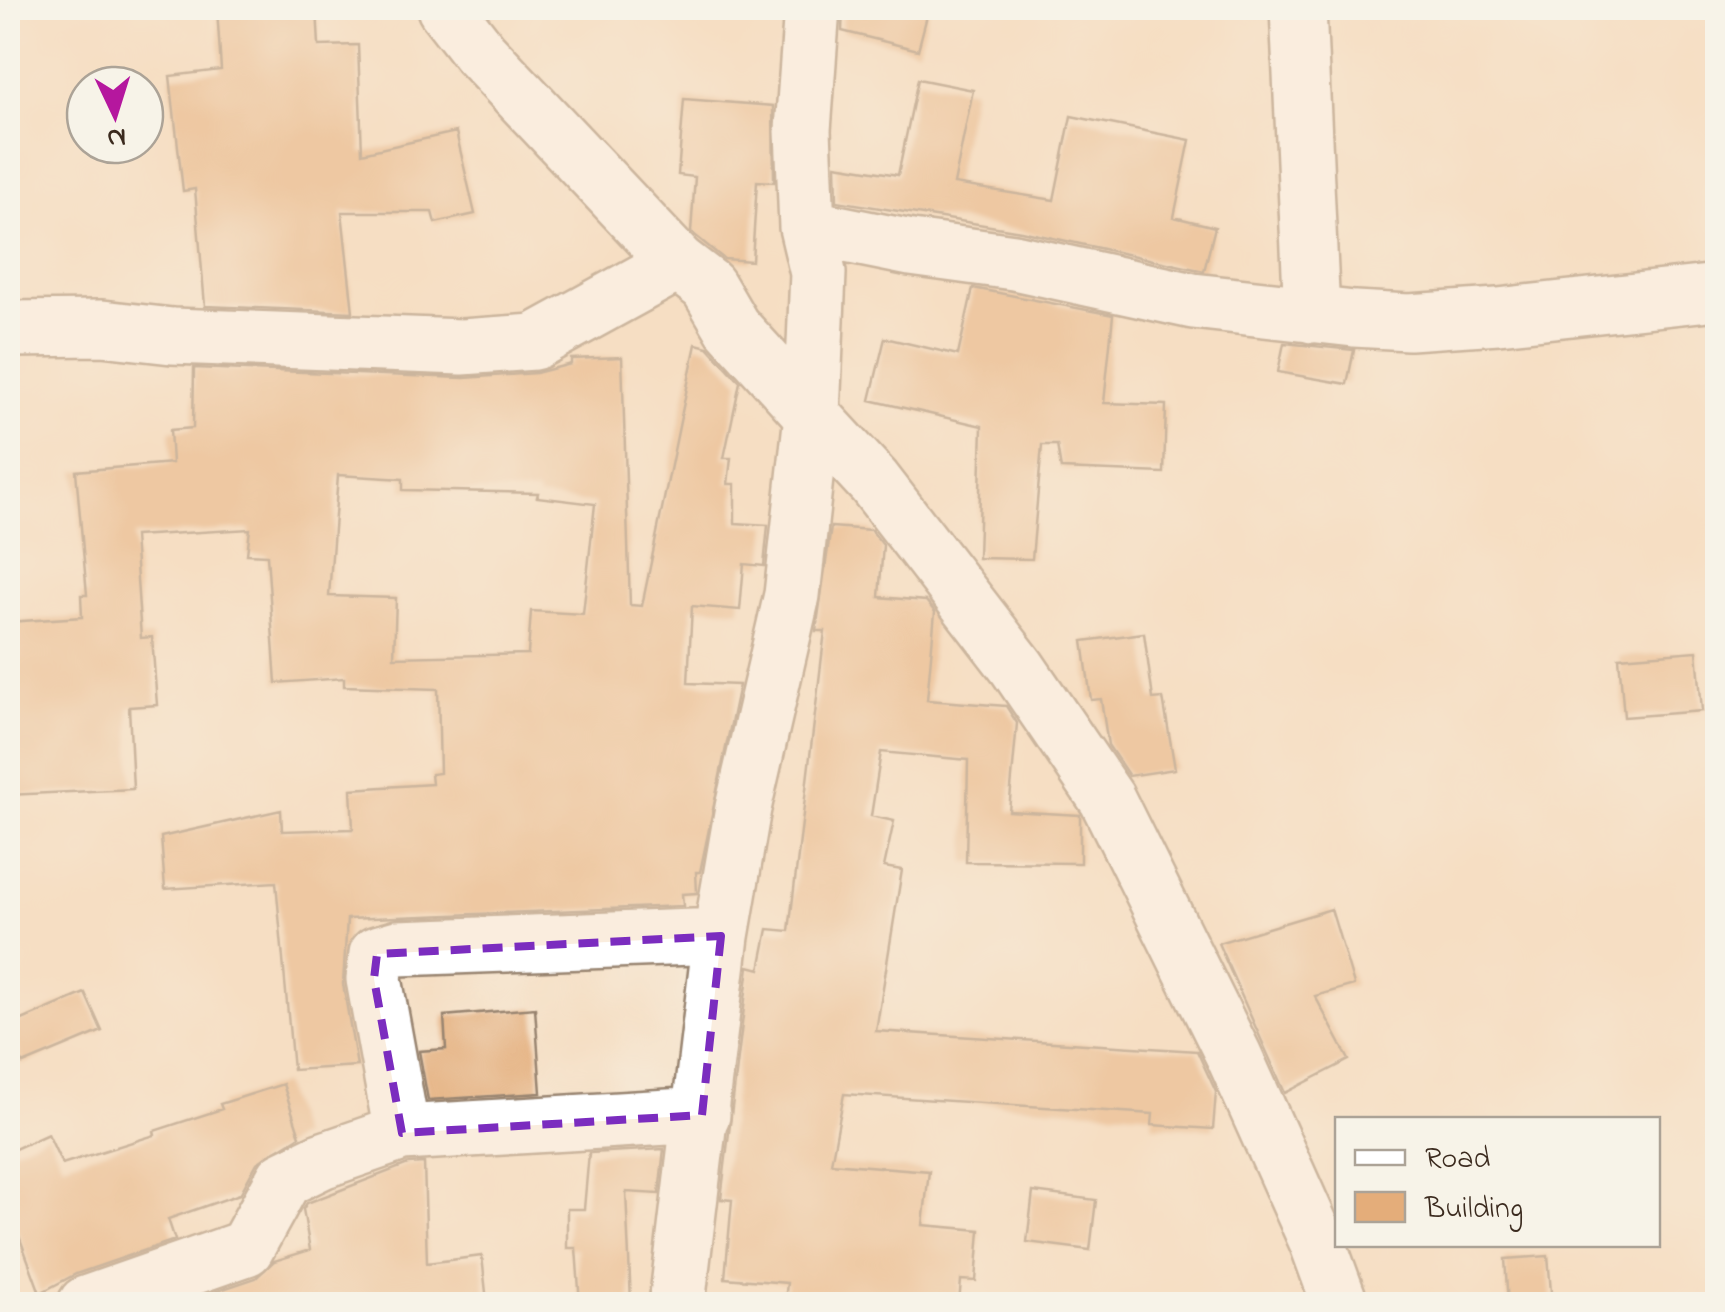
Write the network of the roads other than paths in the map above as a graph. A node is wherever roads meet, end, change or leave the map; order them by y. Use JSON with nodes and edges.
{"nodes":[{"id":1,"x":445,"y":8,"type":"edge"},
{"id":2,"x":812,"y":8,"type":"edge"},
{"id":3,"x":1298,"y":8,"type":"edge"},
{"id":4,"x":807,"y":227,"type":"junction"},
{"id":5,"x":678,"y":263,"type":"junction"},
{"id":6,"x":1718,"y":292,"type":"edge"},
{"id":7,"x":1312,"y":315,"type":"junction"},
{"id":8,"x":8,"y":329,"type":"edge"},
{"id":9,"x":812,"y":415,"type":"junction"},
{"id":10,"x":721,"y":936,"type":"junction"},
{"id":11,"x":702,"y":1115,"type":"junction"},
{"id":12,"x":402,"y":1133,"type":"junction"},
{"id":13,"x":86,"y":1304,"type":"edge"},
{"id":14,"x":677,"y":1304,"type":"edge"},
{"id":15,"x":1340,"y":1304,"type":"edge"}],
"edges":[{"from":1,"to":5,"type":"street"},
{"from":2,"to":4,"type":"street"},
{"from":3,"to":7,"type":"street"},
{"from":4,"to":7,"type":"street"},
{"from":4,"to":9,"type":"street"},
{"from":5,"to":8,"type":"street"},
{"from":5,"to":9,"type":"street"},
{"from":6,"to":7,"type":"street"},
{"from":9,"to":10,"type":"street"},
{"from":9,"to":15,"type":"street"},
{"from":10,"to":11,"type":"street"},
{"from":10,"to":12,"type":"street"},
{"from":11,"to":12,"type":"street"},
{"from":11,"to":14,"type":"street"},
{"from":12,"to":13,"type":"street"}]}
